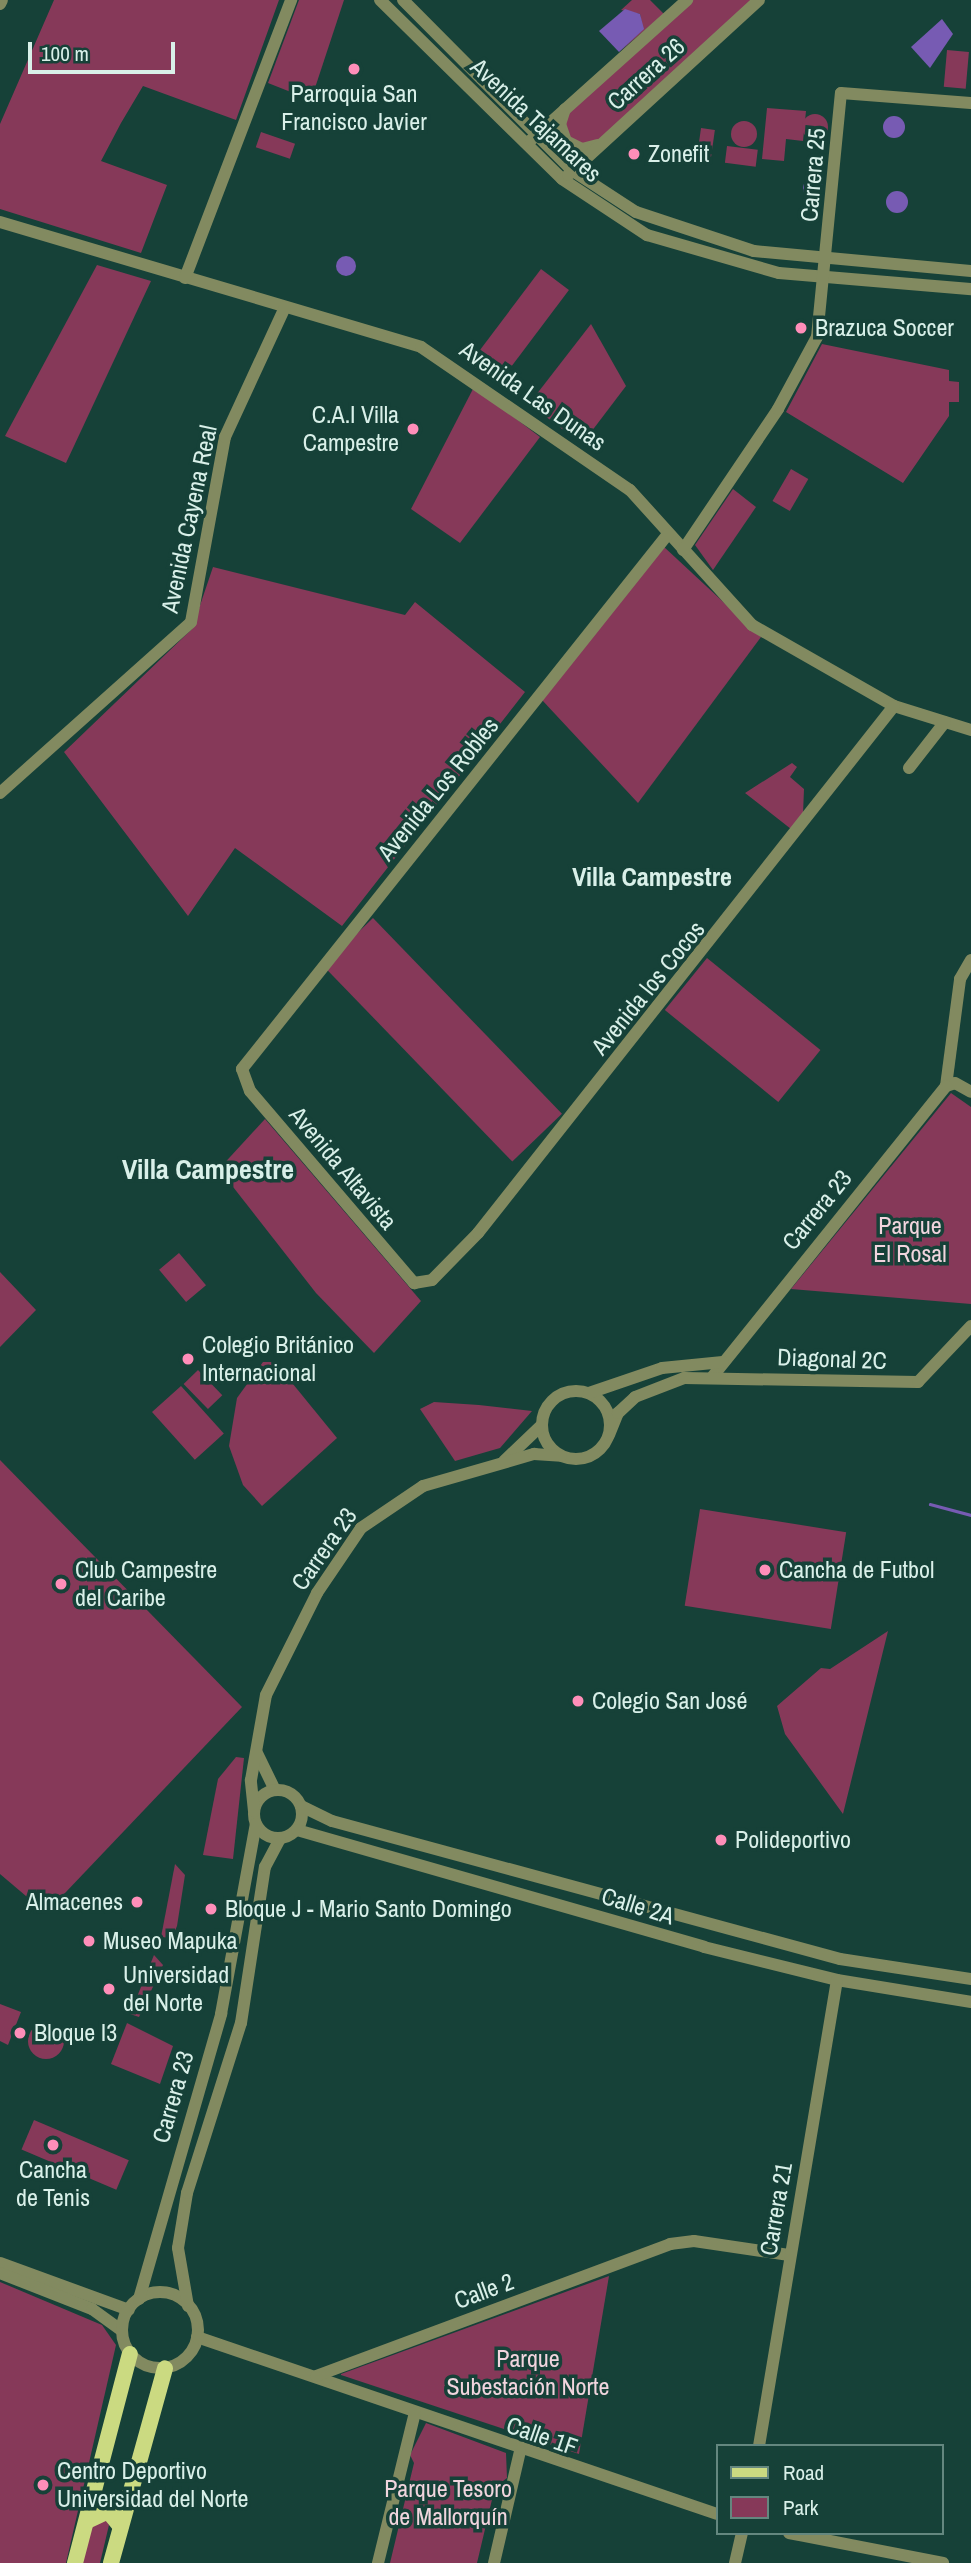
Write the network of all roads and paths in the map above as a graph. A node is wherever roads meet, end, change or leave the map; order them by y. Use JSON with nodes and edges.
{"nodes":[{"id":1,"x":291,"y":0,"type":"edge"},
{"id":2,"x":380,"y":0,"type":"edge"},
{"id":3,"x":403,"y":0,"type":"edge"},
{"id":4,"x":687,"y":0,"type":"edge"},
{"id":5,"x":759,"y":0,"type":"edge"},
{"id":6,"x":971,"y":103,"type":"edge"},
{"id":7,"x":567,"y":106,"type":"junction"},
{"id":8,"x":532,"y":139,"type":"junction"},
{"id":9,"x":600,"y":144,"type":"junction"},
{"id":10,"x":567,"y":175,"type":"junction"},
{"id":11,"x":0,"y":222,"type":"edge"},
{"id":12,"x":826,"y":260,"type":"junction"},
{"id":13,"x":971,"y":271,"type":"edge"},
{"id":14,"x":185,"y":278,"type":"junction"},
{"id":15,"x":824,"y":278,"type":"junction"},
{"id":16,"x":971,"y":289,"type":"edge"},
{"id":17,"x":285,"y":307,"type":"junction"},
{"id":18,"x":668,"y":534,"type":"junction"},
{"id":19,"x":683,"y":550,"type":"junction"},
{"id":20,"x":894,"y":706,"type":"junction"},
{"id":21,"x":945,"y":722,"type":"junction"},
{"id":22,"x":971,"y":730,"type":"edge"},
{"id":23,"x":909,"y":768,"type":"dead end"},
{"id":24,"x":0,"y":793,"type":"edge"},
{"id":25,"x":971,"y":960,"type":"edge"},
{"id":26,"x":242,"y":1069,"type":"joint"},
{"id":27,"x":946,"y":1086,"type":"junction"},
{"id":28,"x":971,"y":1092,"type":"edge"},
{"id":29,"x":423,"y":1286,"type":"joint"},
{"id":30,"x":971,"y":1326,"type":"edge"},
{"id":31,"x":723,"y":1362,"type":"junction"},
{"id":32,"x":713,"y":1376,"type":"junction"},
{"id":33,"x":744,"y":1377,"type":"junction"},
{"id":34,"x":589,"y":1394,"type":"junction"},
{"id":35,"x":542,"y":1425,"type":"junction"},
{"id":36,"x":609,"y":1435,"type":"junction"},
{"id":37,"x":561,"y":1456,"type":"junction"},
{"id":38,"x":504,"y":1461,"type":"junction"},
{"id":39,"x":258,"y":1739,"type":"junction"},
{"id":40,"x":275,"y":1790,"type":"junction"},
{"id":41,"x":301,"y":1805,"type":"junction"},
{"id":42,"x":255,"y":1818,"type":"junction"},
{"id":43,"x":297,"y":1830,"type":"junction"},
{"id":44,"x":280,"y":1839,"type":"junction"},
{"id":45,"x":971,"y":1979,"type":"edge"},
{"id":46,"x":837,"y":1980,"type":"junction"},
{"id":47,"x":971,"y":2002,"type":"edge"},
{"id":48,"x":789,"y":2255,"type":"junction"},
{"id":49,"x":0,"y":2263,"type":"edge"},
{"id":50,"x":0,"y":2273,"type":"edge"},
{"id":51,"x":139,"y":2299,"type":"junction"},
{"id":52,"x":188,"y":2306,"type":"junction"},
{"id":53,"x":128,"y":2310,"type":"junction"},
{"id":54,"x":122,"y":2331,"type":"junction"},
{"id":55,"x":197,"y":2337,"type":"junction"},
{"id":56,"x":130,"y":2354,"type":"junction"},
{"id":57,"x":165,"y":2368,"type":"junction"},
{"id":58,"x":316,"y":2376,"type":"junction"},
{"id":59,"x":415,"y":2412,"type":"junction"},
{"id":60,"x":759,"y":2444,"type":"edge"},
{"id":61,"x":520,"y":2451,"type":"junction"},
{"id":62,"x":716,"y":2514,"type":"edge"},
{"id":63,"x":87,"y":2521,"type":"junction"},
{"id":64,"x":120,"y":2526,"type":"junction"},
{"id":65,"x":742,"y":2535,"type":"edge"},
{"id":66,"x":799,"y":2535,"type":"edge"},
{"id":67,"x":75,"y":2563,"type":"edge"},
{"id":68,"x":111,"y":2563,"type":"edge"},
{"id":69,"x":378,"y":2563,"type":"edge"},
{"id":70,"x":494,"y":2563,"type":"edge"},
{"id":71,"x":735,"y":2563,"type":"edge"},
{"id":72,"x":943,"y":2563,"type":"edge"}],
"edges":[{"from":1,"to":14,"type":"street"},
{"from":2,"to":8,"type":"street","name":"Avenida Tajamares"},
{"from":3,"to":8,"type":"street","name":"Avenida Tajamares"},
{"from":4,"to":7,"type":"street","name":"Carrera 26"},
{"from":5,"to":9,"type":"street","name":"Carrera 26"},
{"from":6,"to":12,"type":"street","name":"Carrera 25"},
{"from":7,"to":8,"type":"street","name":"Carrera 26"},
{"from":7,"to":9,"type":"street"},
{"from":8,"to":10,"type":"street","name":"Avenida Tajamares"},
{"from":9,"to":10,"type":"street","name":"Carrera 26"},
{"from":10,"to":12,"type":"street","name":"Avenida Tajamares"},
{"from":10,"to":15,"type":"street","name":"Avenida Tajamares"},
{"from":11,"to":14,"type":"street","name":"Avenida Las Dunas"},
{"from":12,"to":13,"type":"street","name":"Avenida Tajamares"},
{"from":12,"to":15,"type":"street"},
{"from":14,"to":17,"type":"street","name":"Avenida Las Dunas"},
{"from":15,"to":16,"type":"street","name":"Avenida Tajamares"},
{"from":15,"to":19,"type":"street"},
{"from":17,"to":18,"type":"street","name":"Avenida Las Dunas"},
{"from":17,"to":24,"type":"street","name":"Avenida Cayena Real"},
{"from":18,"to":19,"type":"street","name":"Avenida Las Dunas"},
{"from":18,"to":26,"type":"street","name":"Avenida Los Robles"},
{"from":19,"to":20,"type":"street","name":"Avenida Las Dunas"},
{"from":20,"to":21,"type":"street","name":"Avenida Las Dunas"},
{"from":20,"to":29,"type":"street","name":"Avenida los Cocos"},
{"from":21,"to":22,"type":"street","name":"Avenida Las Dunas"},
{"from":21,"to":23,"type":"street"},
{"from":25,"to":27,"type":"street"},
{"from":26,"to":29,"type":"street","name":"Avenida Altavista"},
{"from":27,"to":28,"type":"street"},
{"from":27,"to":31,"type":"street","name":"Carrera 23"},
{"from":30,"to":33,"type":"street","name":"Diagonal 2C"},
{"from":31,"to":32,"type":"street","name":"Carrera 23"},
{"from":31,"to":33,"type":"street","name":"Diagonal 2C"},
{"from":31,"to":34,"type":"street"},
{"from":32,"to":33,"type":"street","name":"Diagonal 2C"},
{"from":32,"to":36,"type":"street"},
{"from":34,"to":35,"type":"street"},
{"from":34,"to":36,"type":"street"},
{"from":35,"to":37,"type":"street"},
{"from":35,"to":38,"type":"street","name":"Carrera 23"},
{"from":36,"to":37,"type":"street"},
{"from":37,"to":38,"type":"street","name":"Carrera 23"},
{"from":38,"to":39,"type":"street","name":"Carrera 23"},
{"from":39,"to":40,"type":"street","name":"Carrera 23"},
{"from":39,"to":42,"type":"street","name":"Carrera 23"},
{"from":40,"to":41,"type":"street"},
{"from":40,"to":42,"type":"street"},
{"from":41,"to":43,"type":"street"},
{"from":41,"to":45,"type":"street","name":"Calle 2A"},
{"from":42,"to":44,"type":"street"},
{"from":42,"to":51,"type":"street","name":"Carrera 23"},
{"from":43,"to":44,"type":"street"},
{"from":43,"to":46,"type":"street","name":"Calle 2A"},
{"from":44,"to":52,"type":"street","name":"Carrera 23"},
{"from":46,"to":47,"type":"street","name":"Calle 2A"},
{"from":46,"to":48,"type":"street","name":"Carrera 21"},
{"from":48,"to":58,"type":"street","name":"Calle 2"},
{"from":48,"to":60,"type":"street","name":"Carrera 21"},
{"from":49,"to":53,"type":"street"},
{"from":50,"to":54,"type":"street"},
{"from":51,"to":52,"type":"street"},
{"from":51,"to":53,"type":"street"},
{"from":52,"to":55,"type":"street"},
{"from":53,"to":54,"type":"street"},
{"from":54,"to":56,"type":"street"},
{"from":55,"to":57,"type":"street"},
{"from":55,"to":58,"type":"street"},
{"from":56,"to":57,"type":"street"},
{"from":56,"to":63,"type":"main road"},
{"from":57,"to":64,"type":"main road"},
{"from":58,"to":59,"type":"street","name":"Calle 1F"},
{"from":59,"to":61,"type":"street","name":"Calle 1F"},
{"from":59,"to":69,"type":"street"},
{"from":61,"to":62,"type":"street","name":"Calle 1F"},
{"from":61,"to":70,"type":"street"},
{"from":63,"to":64,"type":"main road"},
{"from":63,"to":67,"type":"main road"},
{"from":64,"to":68,"type":"main road"},
{"from":65,"to":71,"type":"street"},
{"from":66,"to":72,"type":"street"}]}
